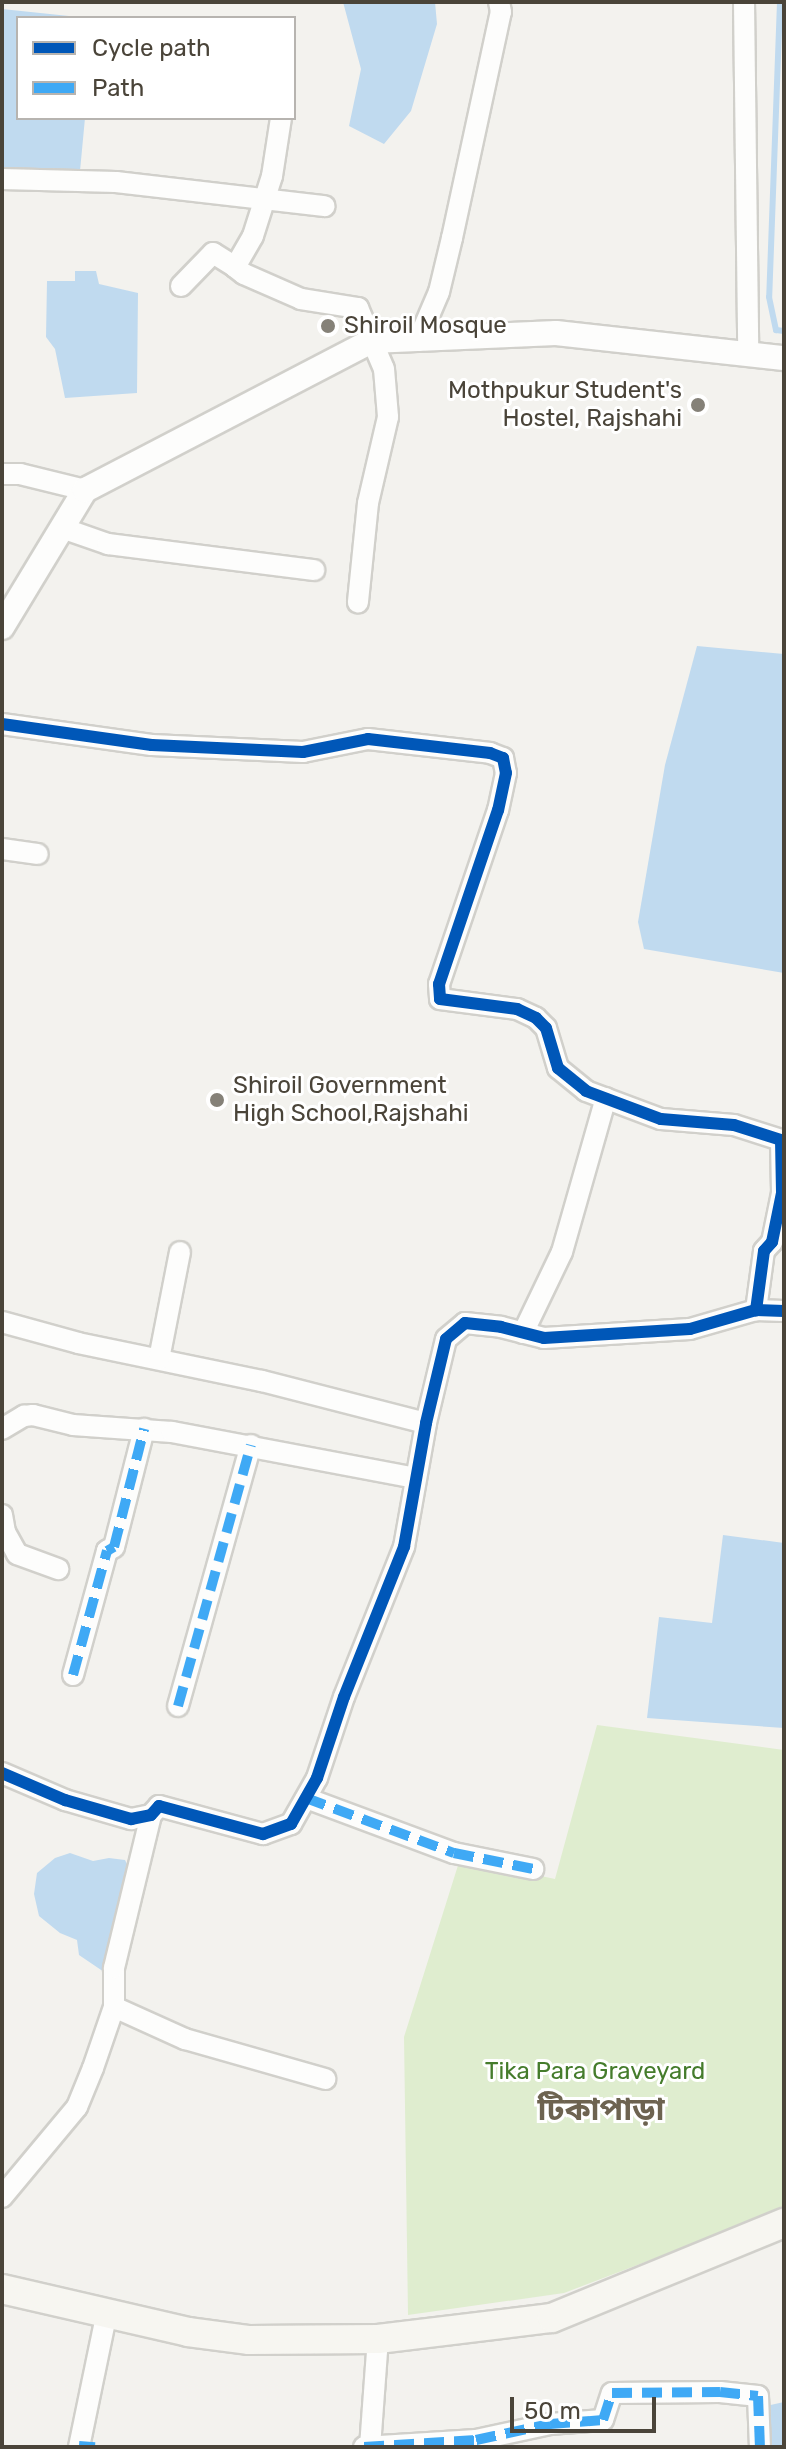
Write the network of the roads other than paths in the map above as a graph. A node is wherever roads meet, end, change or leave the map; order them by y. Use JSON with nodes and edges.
{"nodes":[{"id":1,"x":499,"y":2,"type":"edge"},
{"id":2,"x":744,"y":2,"type":"edge"},
{"id":3,"x":281,"y":120,"type":"edge"},
{"id":4,"x":2,"y":179,"type":"edge"},
{"id":5,"x":264,"y":201,"type":"junction"},
{"id":6,"x":325,"y":206,"type":"dead end"},
{"id":7,"x":235,"y":267,"type":"junction"},
{"id":8,"x":181,"y":286,"type":"dead end"},
{"id":9,"x":371,"y":341,"type":"junction"},
{"id":10,"x":418,"y":341,"type":"junction"},
{"id":11,"x":748,"y":352,"type":"junction"},
{"id":12,"x":784,"y":358,"type":"edge"},
{"id":13,"x":2,"y":474,"type":"edge"},
{"id":14,"x":85,"y":490,"type":"junction"},
{"id":15,"x":62,"y":528,"type":"junction"},
{"id":16,"x":314,"y":570,"type":"dead end"},
{"id":17,"x":358,"y":602,"type":"dead end"},
{"id":18,"x":2,"y":627,"type":"edge"},
{"id":19,"x":2,"y":724,"type":"edge"},
{"id":20,"x":2,"y":849,"type":"edge"},
{"id":21,"x":38,"y":854,"type":"dead end"},
{"id":22,"x":606,"y":1098,"type":"junction"},
{"id":23,"x":783,"y":1140,"type":"edge"},
{"id":24,"x":180,"y":1252,"type":"dead end"},
{"id":25,"x":756,"y":1310,"type":"junction"},
{"id":26,"x":784,"y":1311,"type":"edge"},
{"id":27,"x":2,"y":1322,"type":"edge"},
{"id":28,"x":523,"y":1333,"type":"junction"},
{"id":29,"x":159,"y":1359,"type":"junction"},
{"id":30,"x":426,"y":1423,"type":"junction"},
{"id":31,"x":2,"y":1429,"type":"edge"},
{"id":32,"x":144,"y":1429,"type":"junction"},
{"id":33,"x":251,"y":1445,"type":"junction"},
{"id":34,"x":416,"y":1478,"type":"junction"},
{"id":35,"x":2,"y":1515,"type":"edge"},
{"id":36,"x":58,"y":1569,"type":"dead end"},
{"id":37,"x":73,"y":1675,"type":"dead end"},
{"id":38,"x":178,"y":1706,"type":"dead end"},
{"id":39,"x":2,"y":1773,"type":"edge"},
{"id":40,"x":306,"y":1798,"type":"junction"},
{"id":41,"x":151,"y":1815,"type":"junction"},
{"id":42,"x":533,"y":1869,"type":"dead end"},
{"id":43,"x":114,"y":2007,"type":"junction"},
{"id":44,"x":325,"y":2079,"type":"dead end"},
{"id":45,"x":2,"y":2197,"type":"edge"},
{"id":46,"x":784,"y":2223,"type":"edge"},
{"id":47,"x":2,"y":2289,"type":"edge"},
{"id":48,"x":107,"y":2312,"type":"junction"},
{"id":49,"x":378,"y":2339,"type":"junction"},
{"id":50,"x":368,"y":2446,"type":"edge"},
{"id":51,"x":84,"y":2447,"type":"edge"},
{"id":52,"x":760,"y":2447,"type":"edge"}],
"edges":[{"from":1,"to":10,"type":"street"},
{"from":2,"to":11,"type":"street"},
{"from":3,"to":5,"type":"street"},
{"from":4,"to":5,"type":"street"},
{"from":5,"to":6,"type":"street"},
{"from":5,"to":7,"type":"street"},
{"from":7,"to":8,"type":"street"},
{"from":7,"to":9,"type":"street"},
{"from":9,"to":10,"type":"street"},
{"from":9,"to":14,"type":"street"},
{"from":9,"to":17,"type":"street"},
{"from":10,"to":11,"type":"street"},
{"from":11,"to":12,"type":"street"},
{"from":13,"to":14,"type":"street"},
{"from":14,"to":15,"type":"street"},
{"from":15,"to":16,"type":"street"},
{"from":15,"to":18,"type":"street"},
{"from":19,"to":22,"type":"street"},
{"from":20,"to":21,"type":"street"},
{"from":22,"to":23,"type":"street"},
{"from":22,"to":28,"type":"street"},
{"from":23,"to":25,"type":"street"},
{"from":24,"to":29,"type":"street"},
{"from":25,"to":26,"type":"street"},
{"from":25,"to":28,"type":"street"},
{"from":27,"to":29,"type":"street"},
{"from":28,"to":30,"type":"street"},
{"from":29,"to":30,"type":"street"},
{"from":30,"to":34,"type":"street"},
{"from":31,"to":32,"type":"street"},
{"from":32,"to":33,"type":"street"},
{"from":32,"to":37,"type":"street"},
{"from":33,"to":34,"type":"street"},
{"from":33,"to":38,"type":"street"},
{"from":34,"to":40,"type":"street"},
{"from":35,"to":36,"type":"street"},
{"from":39,"to":41,"type":"street"},
{"from":40,"to":41,"type":"street"},
{"from":40,"to":42,"type":"street"},
{"from":41,"to":43,"type":"street"},
{"from":43,"to":44,"type":"street"},
{"from":43,"to":45,"type":"street"},
{"from":46,"to":49,"type":"main road"},
{"from":47,"to":48,"type":"main road"},
{"from":48,"to":49,"type":"main road"},
{"from":48,"to":51,"type":"street"},
{"from":49,"to":50,"type":"street"},
{"from":50,"to":52,"type":"street"}]}
